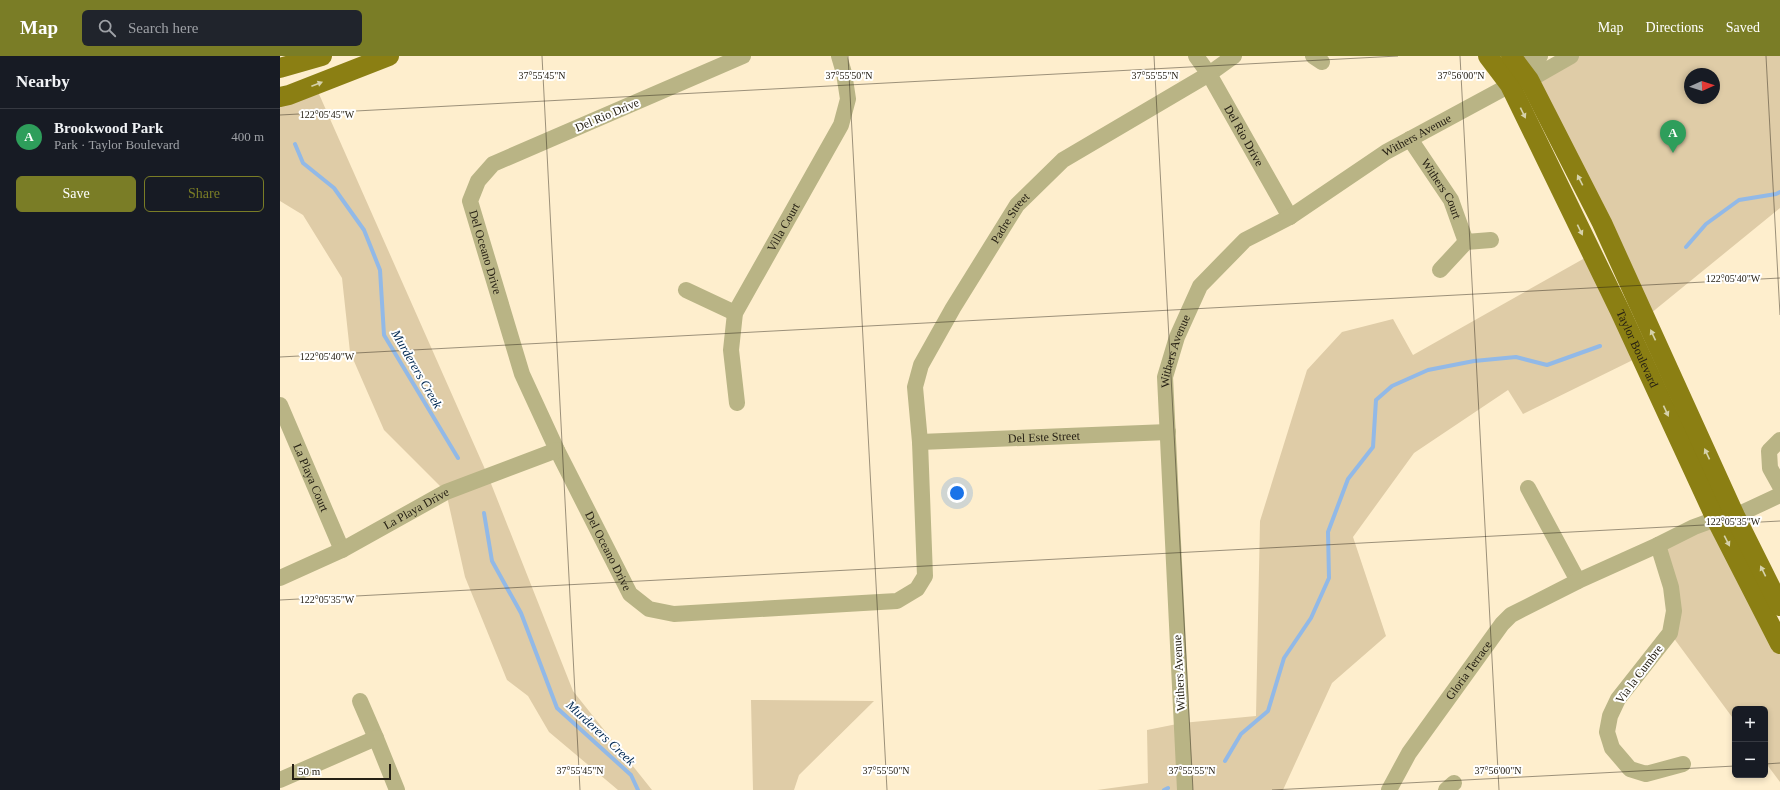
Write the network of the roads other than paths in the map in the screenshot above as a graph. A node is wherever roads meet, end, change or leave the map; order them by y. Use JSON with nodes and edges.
{"nodes":[{"id":1,"x":322,"y":56,"type":"edge"},
{"id":2,"x":389,"y":56,"type":"edge"},
{"id":3,"x":743,"y":56,"type":"edge"},
{"id":4,"x":839,"y":56,"type":"edge"},
{"id":5,"x":1196,"y":56,"type":"edge"},
{"id":6,"x":1234,"y":56,"type":"edge"},
{"id":7,"x":1488,"y":56,"type":"edge"},
{"id":8,"x":1540,"y":56,"type":"edge"},
{"id":9,"x":1572,"y":56,"type":"edge"},
{"id":10,"x":280,"y":68,"type":"edge"},
{"id":11,"x":1520,"y":68,"type":"edge"},
{"id":12,"x":1210,"y":74,"type":"junction"},
{"id":13,"x":1510,"y":85,"type":"junction"},
{"id":14,"x":280,"y":97,"type":"edge"},
{"id":15,"x":1410,"y":139,"type":"junction"},
{"id":16,"x":478,"y":181,"type":"joint"},
{"id":17,"x":1290,"y":217,"type":"junction"},
{"id":18,"x":1491,"y":240,"type":"dead end"},
{"id":19,"x":1466,"y":242,"type":"junction"},
{"id":20,"x":1440,"y":270,"type":"dead end"},
{"id":21,"x":686,"y":290,"type":"dead end"},
{"id":22,"x":735,"y":313,"type":"junction"},
{"id":23,"x":737,"y":402,"type":"dead end"},
{"id":24,"x":280,"y":406,"type":"edge"},
{"id":25,"x":1168,"y":432,"type":"junction"},
{"id":26,"x":1780,"y":440,"type":"edge"},
{"id":27,"x":920,"y":442,"type":"junction"},
{"id":28,"x":557,"y":450,"type":"junction"},
{"id":29,"x":1780,"y":486,"type":"edge"},
{"id":30,"x":1528,"y":488,"type":"dead end"},
{"id":31,"x":1780,"y":495,"type":"edge"},
{"id":32,"x":1735,"y":516,"type":"junction"},
{"id":33,"x":1716,"y":519,"type":"junction"},
{"id":34,"x":1658,"y":545,"type":"junction"},
{"id":35,"x":342,"y":550,"type":"junction"},
{"id":36,"x":280,"y":578,"type":"edge"},
{"id":37,"x":1578,"y":580,"type":"junction"},
{"id":38,"x":1780,"y":606,"type":"edge"},
{"id":39,"x":1780,"y":644,"type":"edge"},
{"id":40,"x":360,"y":701,"type":"dead end"},
{"id":41,"x":376,"y":738,"type":"junction"},
{"id":42,"x":1683,"y":764,"type":"dead end"},
{"id":43,"x":280,"y":780,"type":"edge"},
{"id":44,"x":398,"y":790,"type":"edge"},
{"id":45,"x":1185,"y":790,"type":"edge"},
{"id":46,"x":1389,"y":790,"type":"edge"}],
"edges":[{"from":1,"to":10,"type":"main road"},
{"from":14,"to":2,"type":"main road","one_way":true},
{"from":3,"to":16,"type":"street","name":"Del Rio Drive"},
{"from":4,"to":22,"type":"street","name":"Villa Court"},
{"from":5,"to":12,"type":"street","name":"Del Rio Drive"},
{"from":6,"to":12,"type":"street","name":"Padre Street"},
{"from":7,"to":13,"type":"main road","name":"Taylor Boulevard"},
{"from":8,"to":11,"type":"street","name":"Withers Avenue"},
{"from":9,"to":11,"type":"street","name":"Withers Avenue"},
{"from":11,"to":13,"type":"street","name":"Withers Avenue"},
{"from":32,"to":11,"type":"main road","name":"Taylor Boulevard","one_way":true},
{"from":12,"to":17,"type":"street","name":"Del Rio Drive"},
{"from":12,"to":27,"type":"street","name":"Padre Street"},
{"from":13,"to":15,"type":"street","name":"Withers Avenue"},
{"from":13,"to":33,"type":"main road","name":"Taylor Boulevard","one_way":true},
{"from":15,"to":17,"type":"street","name":"Withers Avenue"},
{"from":15,"to":19,"type":"street","name":"Withers Court"},
{"from":16,"to":28,"type":"street","name":"Del Oceano Drive"},
{"from":17,"to":25,"type":"street","name":"Withers Avenue"},
{"from":18,"to":19,"type":"street"},
{"from":19,"to":20,"type":"street"},
{"from":21,"to":22,"type":"street"},
{"from":22,"to":23,"type":"street","name":"Villa Court"},
{"from":24,"to":35,"type":"street","name":"La Playa Court"},
{"from":25,"to":27,"type":"street","name":"Del Este Street"},
{"from":25,"to":45,"type":"street","name":"Withers Avenue"},
{"from":26,"to":29,"type":"street"},
{"from":27,"to":28,"type":"street","name":"Del Oceano Drive"},
{"from":28,"to":35,"type":"street","name":"La Playa Drive"},
{"from":30,"to":37,"type":"street"},
{"from":31,"to":32,"type":"street"},
{"from":38,"to":32,"type":"main road","name":"Taylor Boulevard","one_way":true},
{"from":33,"to":34,"type":"street","name":"Gloria Terrace"},
{"from":33,"to":39,"type":"main road","name":"Taylor Boulevard","one_way":true},
{"from":34,"to":37,"type":"street","name":"Gloria Terrace"},
{"from":34,"to":42,"type":"street","name":"Via la Cumbre"},
{"from":35,"to":36,"type":"street","name":"La Playa Drive"},
{"from":37,"to":46,"type":"street","name":"Gloria Terrace"},
{"from":40,"to":41,"type":"street"},
{"from":41,"to":43,"type":"street"},
{"from":41,"to":44,"type":"street"}]}
